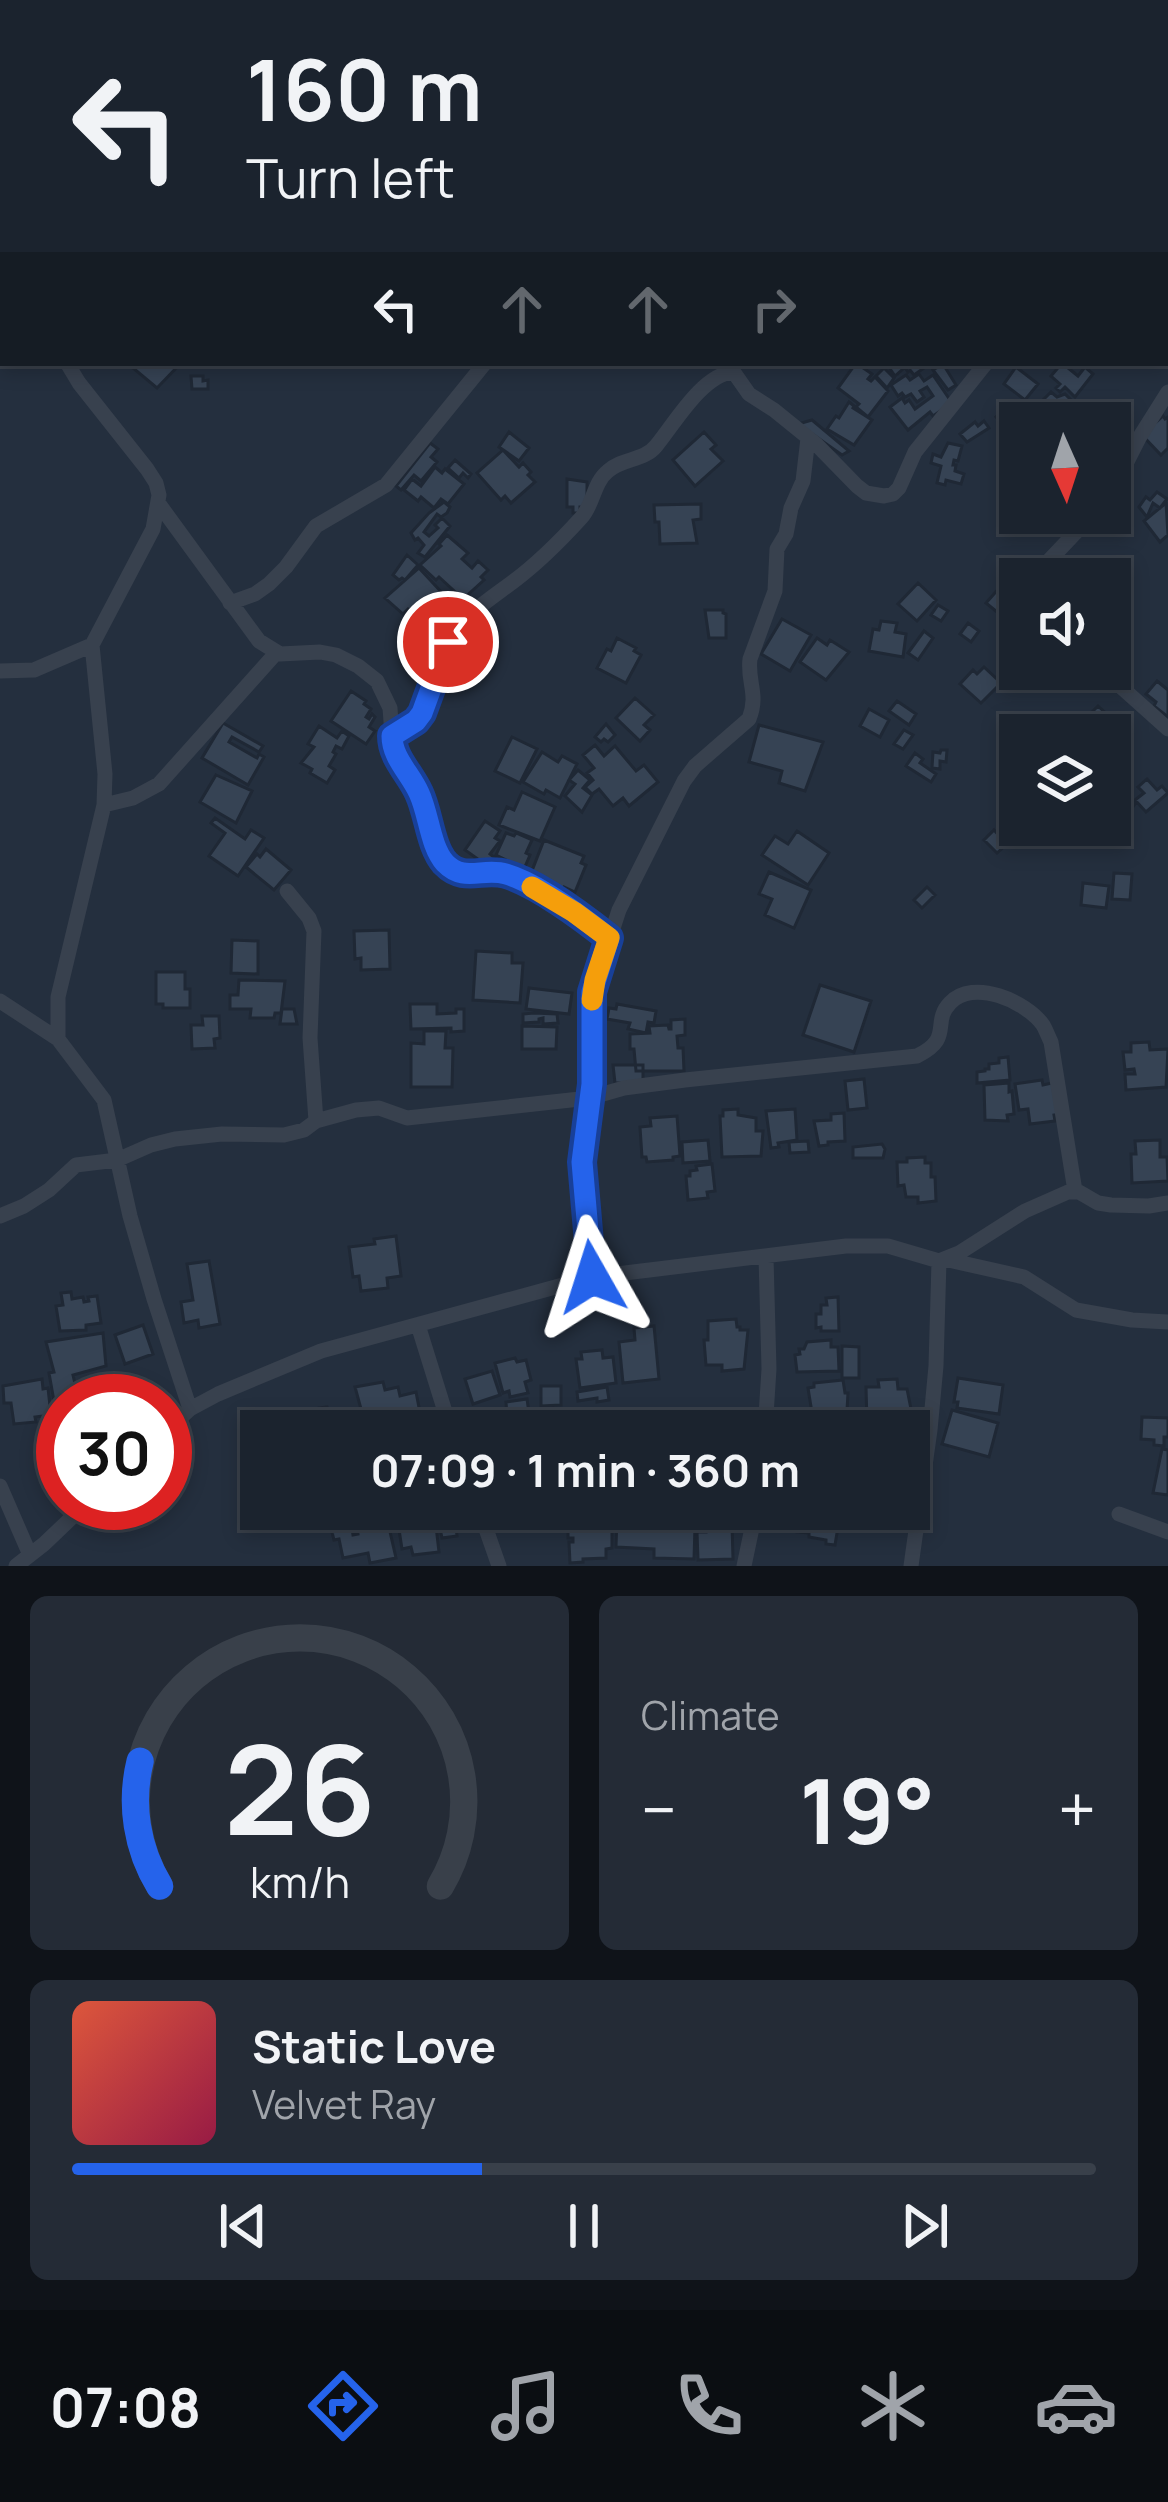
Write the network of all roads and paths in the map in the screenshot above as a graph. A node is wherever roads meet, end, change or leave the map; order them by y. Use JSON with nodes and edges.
{"nodes":[{"id":1,"x":69,"y":366,"type":"edge"},
{"id":2,"x":483,"y":366,"type":"edge"},
{"id":3,"x":984,"y":366,"type":"edge"},
{"id":4,"x":730,"y":368,"type":"edge"},
{"id":5,"x":1168,"y":392,"type":"edge"},
{"id":6,"x":808,"y":438,"type":"junction"},
{"id":7,"x":1131,"y":454,"type":"edge"},
{"id":8,"x":159,"y":504,"type":"junction"},
{"id":9,"x":1074,"y":534,"type":"edge"},
{"id":10,"x":1052,"y":558,"type":"edge"},
{"id":11,"x":230,"y":604,"type":"junction"},
{"id":12,"x":92,"y":645,"type":"junction"},
{"id":13,"x":277,"y":652,"type":"junction"},
{"id":14,"x":1,"y":672,"type":"edge"},
{"id":15,"x":1124,"y":690,"type":"edge"},
{"id":16,"x":1168,"y":729,"type":"edge"},
{"id":17,"x":392,"y":736,"type":"junction"},
{"id":18,"x":104,"y":806,"type":"junction"},
{"id":19,"x":287,"y":891,"type":"dead end"},
{"id":20,"x":609,"y":938,"type":"junction"},
{"id":21,"x":0,"y":1001,"type":"edge"},
{"id":22,"x":58,"y":1039,"type":"junction"},
{"id":23,"x":589,"y":1098,"type":"junction"},
{"id":24,"x":316,"y":1120,"type":"junction"},
{"id":25,"x":117,"y":1160,"type":"junction"},
{"id":26,"x":1075,"y":1191,"type":"junction"},
{"id":27,"x":1168,"y":1203,"type":"edge"},
{"id":28,"x":0,"y":1216,"type":"edge"},
{"id":29,"x":766,"y":1257,"type":"junction"},
{"id":30,"x":941,"y":1260,"type":"junction"},
{"id":31,"x":592,"y":1277,"type":"junction"},
{"id":32,"x":1168,"y":1322,"type":"edge"},
{"id":33,"x":418,"y":1325,"type":"junction"},
{"id":34,"x":179,"y":1374,"type":"edge"},
{"id":35,"x":192,"y":1408,"type":"edge"},
{"id":36,"x":444,"y":1410,"type":"edge"},
{"id":37,"x":767,"y":1410,"type":"edge"},
{"id":38,"x":0,"y":1486,"type":"edge"},
{"id":39,"x":1119,"y":1514,"type":"dead end"},
{"id":40,"x":57,"y":1530,"type":"edge"},
{"id":41,"x":487,"y":1530,"type":"edge"},
{"id":42,"x":752,"y":1530,"type":"edge"},
{"id":43,"x":1168,"y":1532,"type":"edge"},
{"id":44,"x":23,"y":1561,"type":"edge"},
{"id":45,"x":500,"y":1566,"type":"edge"},
{"id":46,"x":744,"y":1566,"type":"edge"},
{"id":47,"x":911,"y":1566,"type":"edge"}],
"edges":[{"from":1,"to":8,"type":"street"},
{"from":2,"to":11,"type":"street"},
{"from":3,"to":6,"type":"street"},
{"from":4,"to":6,"type":"street"},
{"from":4,"to":17,"type":"street"},
{"from":5,"to":7,"type":"street"},
{"from":6,"to":20,"type":"street"},
{"from":8,"to":11,"type":"street"},
{"from":8,"to":12,"type":"street"},
{"from":9,"to":10,"type":"street"},
{"from":11,"to":13,"type":"street"},
{"from":12,"to":14,"type":"street"},
{"from":12,"to":18,"type":"street"},
{"from":13,"to":17,"type":"street"},
{"from":13,"to":18,"type":"street"},
{"from":15,"to":16,"type":"street"},
{"from":17,"to":20,"type":"street"},
{"from":18,"to":22,"type":"street"},
{"from":19,"to":24,"type":"street"},
{"from":20,"to":23,"type":"street"},
{"from":21,"to":22,"type":"street"},
{"from":22,"to":25,"type":"street"},
{"from":23,"to":24,"type":"street"},
{"from":23,"to":26,"type":"street"},
{"from":23,"to":31,"type":"street"},
{"from":24,"to":25,"type":"street"},
{"from":25,"to":28,"type":"street"},
{"from":25,"to":34,"type":"street"},
{"from":26,"to":27,"type":"street"},
{"from":26,"to":30,"type":"street"},
{"from":29,"to":30,"type":"street"},
{"from":29,"to":31,"type":"street"},
{"from":29,"to":37,"type":"street"},
{"from":30,"to":32,"type":"street"},
{"from":30,"to":47,"type":"street"},
{"from":31,"to":33,"type":"street"},
{"from":33,"to":35,"type":"street"},
{"from":33,"to":36,"type":"street"},
{"from":38,"to":44,"type":"street"},
{"from":39,"to":43,"type":"street"},
{"from":40,"to":44,"type":"street"},
{"from":41,"to":45,"type":"street"},
{"from":42,"to":46,"type":"street"}]}
